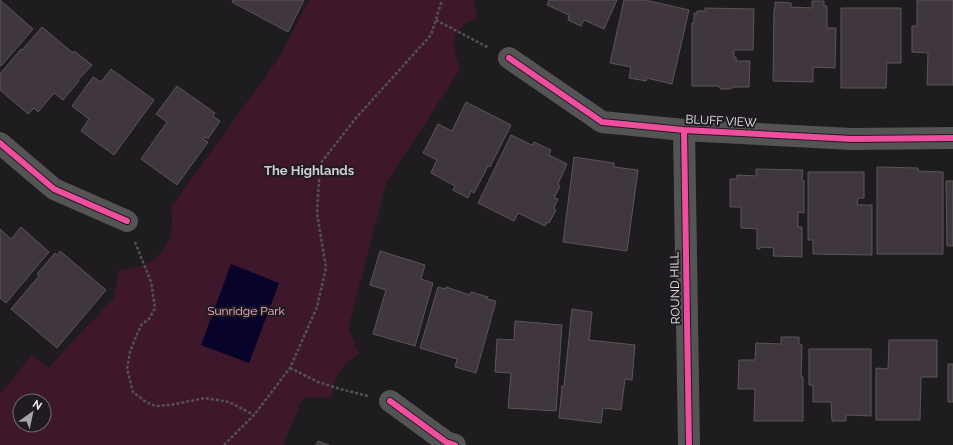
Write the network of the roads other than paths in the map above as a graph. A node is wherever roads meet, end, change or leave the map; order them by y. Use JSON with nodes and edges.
{"nodes":[{"id":1,"x":509,"y":58,"type":"road end"},
{"id":2,"x":684,"y":130,"type":"junction"},
{"id":3,"x":953,"y":138,"type":"edge"},
{"id":4,"x":0,"y":143,"type":"edge"},
{"id":5,"x":126,"y":221,"type":"road end"},
{"id":6,"x":390,"y":401,"type":"road end"},
{"id":7,"x":455,"y":445,"type":"edge"},
{"id":8,"x":689,"y":445,"type":"edge"}],
"edges":[{"from":1,"to":2,"type":"street","name":"BLUFF VIEW"},
{"from":2,"to":3,"type":"street","name":"BLUFF VIEW"},
{"from":2,"to":8,"type":"street","name":"ROUND HILL"},
{"from":4,"to":5,"type":"street"},
{"from":6,"to":7,"type":"street"}]}
